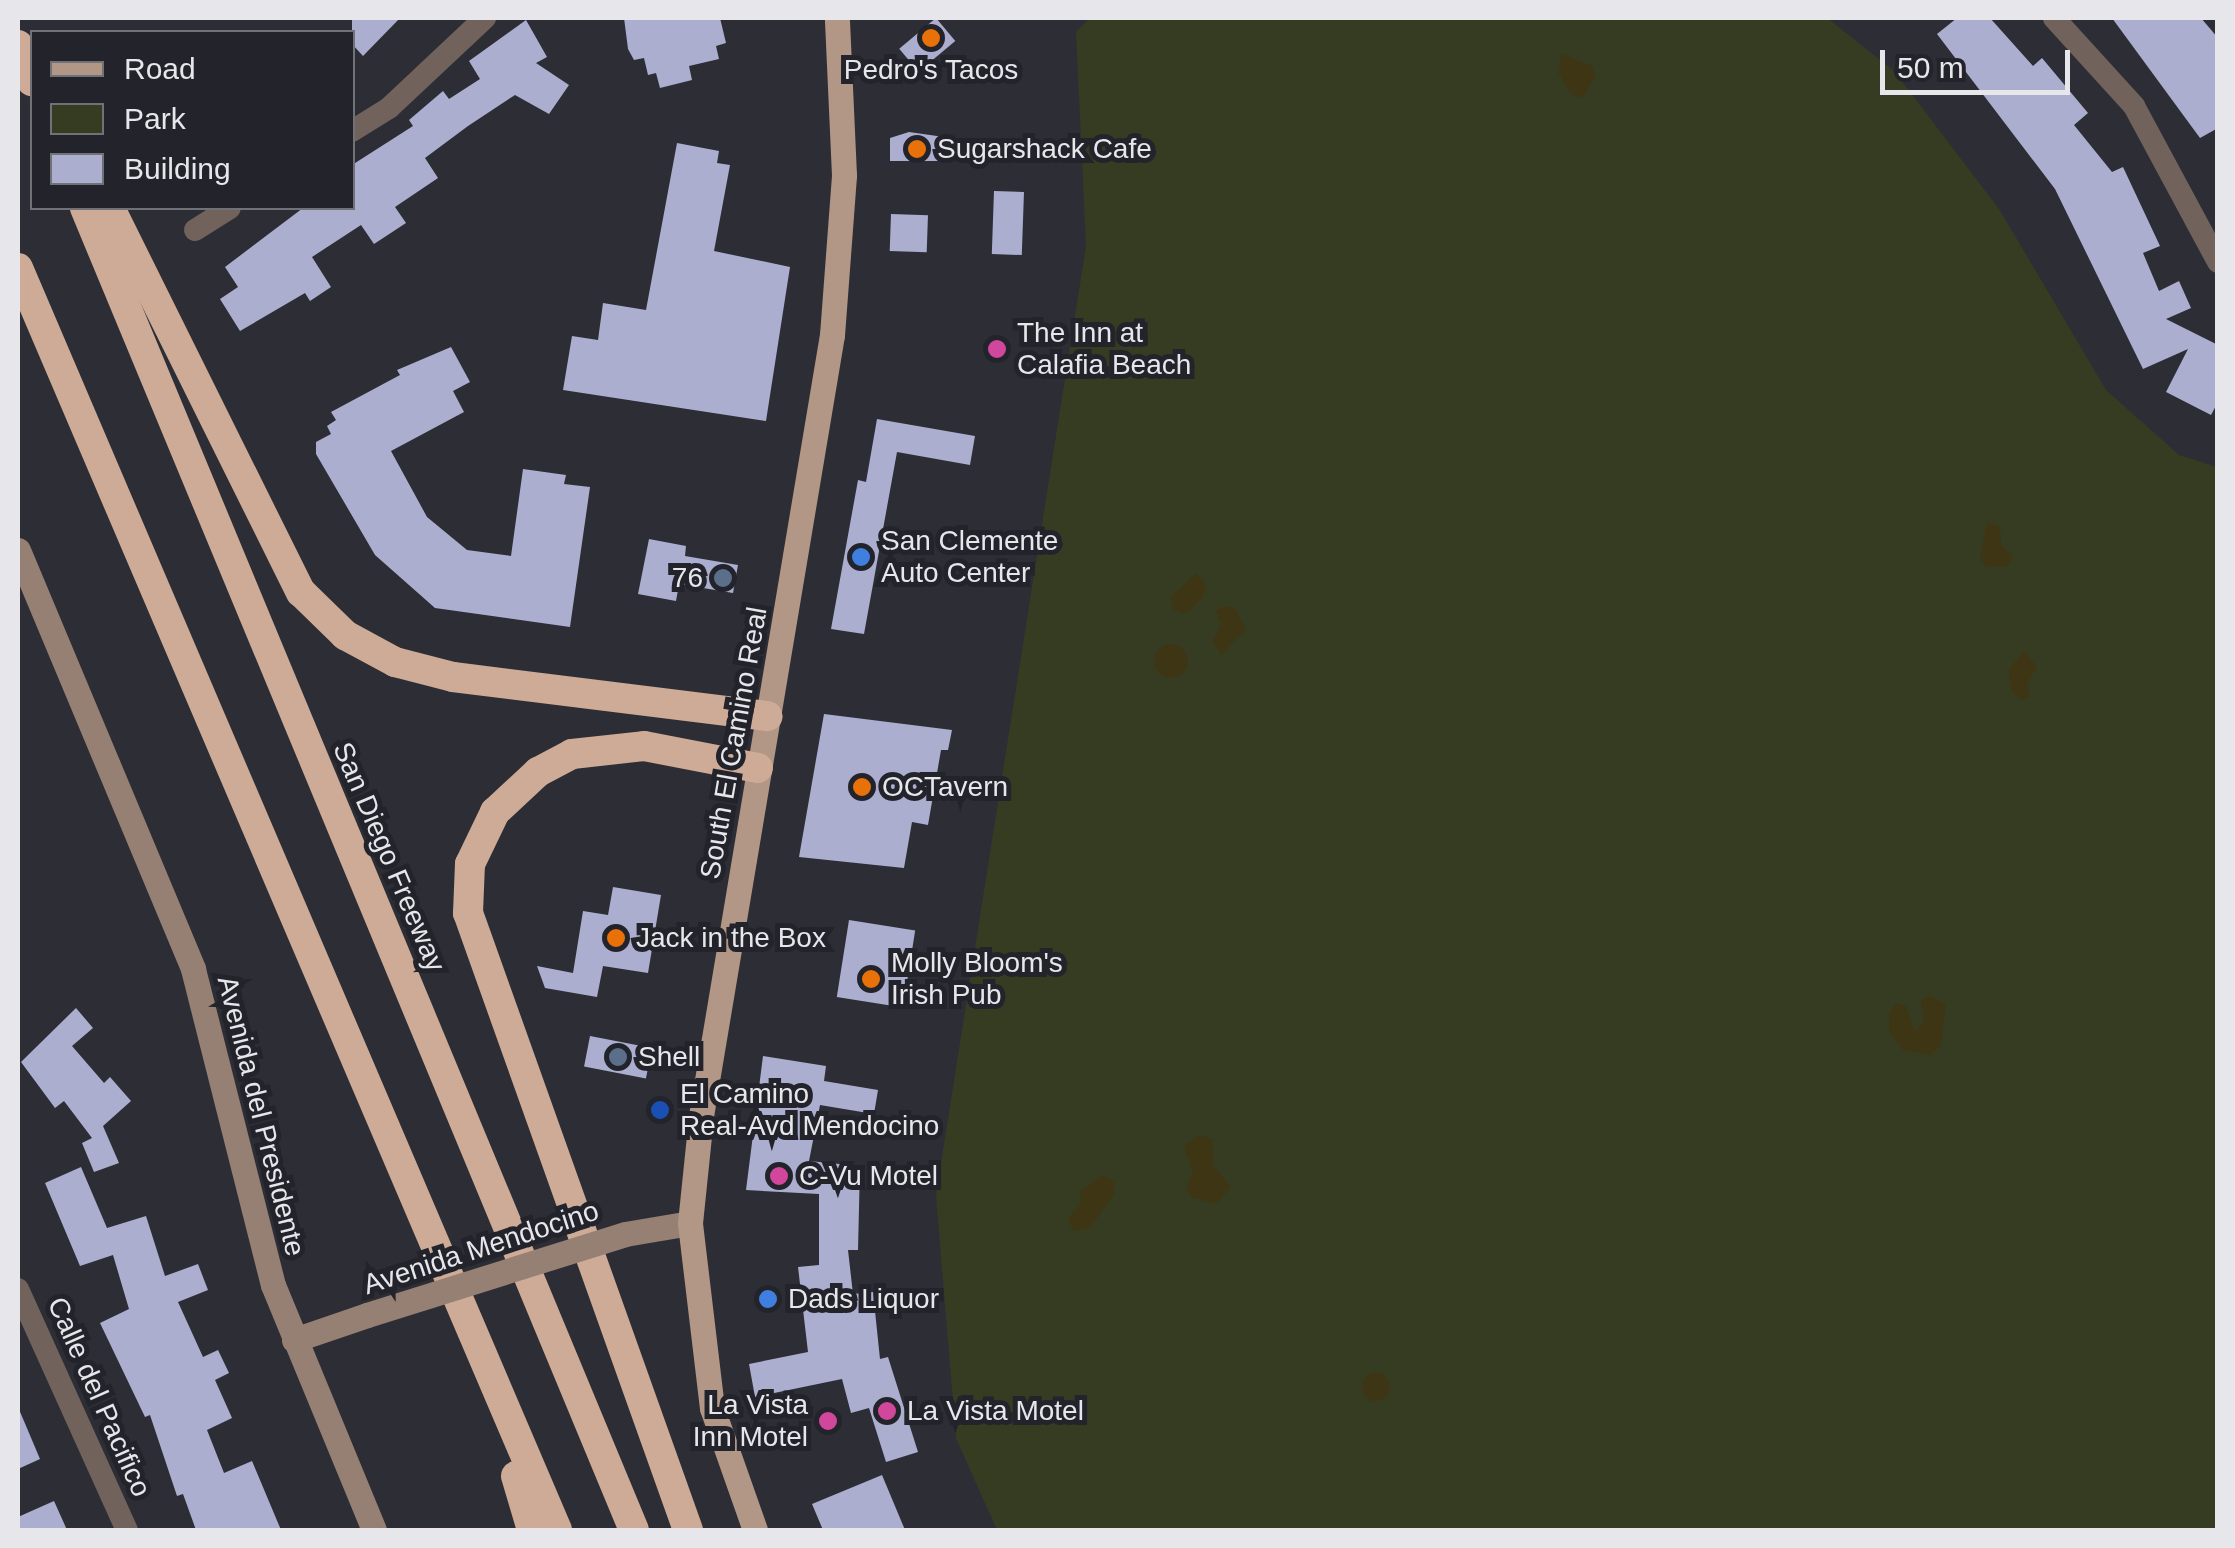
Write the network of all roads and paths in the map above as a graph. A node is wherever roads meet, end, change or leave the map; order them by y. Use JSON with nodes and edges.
{"nodes":[{"id":1,"x":485,"y":18,"type":"edge"},
{"id":2,"x":836,"y":18,"type":"edge"},
{"id":3,"x":2054,"y":18,"type":"edge"},
{"id":4,"x":18,"y":20,"type":"edge"},
{"id":5,"x":18,"y":45,"type":"edge"},
{"id":6,"x":30,"y":46,"type":"edge"},
{"id":7,"x":30,"y":77,"type":"edge"},
{"id":8,"x":355,"y":129,"type":"edge"},
{"id":9,"x":86,"y":210,"type":"edge"},
{"id":10,"x":111,"y":210,"type":"edge"},
{"id":11,"x":227,"y":210,"type":"edge"},
{"id":12,"x":195,"y":230,"type":"dead end"},
{"id":13,"x":2218,"y":262,"type":"edge"},
{"id":14,"x":18,"y":268,"type":"edge"},
{"id":15,"x":18,"y":550,"type":"edge"},
{"id":16,"x":768,"y":716,"type":"junction"},
{"id":17,"x":758,"y":768,"type":"junction"},
{"id":18,"x":690,"y":1224,"type":"junction"},
{"id":19,"x":18,"y":1289,"type":"edge"},
{"id":20,"x":477,"y":1339,"type":"junction"},
{"id":21,"x":294,"y":1340,"type":"junction"},
{"id":22,"x":127,"y":1530,"type":"edge"},
{"id":23,"x":374,"y":1530,"type":"edge"},
{"id":24,"x":532,"y":1530,"type":"edge"},
{"id":25,"x":557,"y":1530,"type":"edge"},
{"id":26,"x":634,"y":1530,"type":"edge"},
{"id":27,"x":688,"y":1530,"type":"edge"},
{"id":28,"x":754,"y":1530,"type":"edge"}],
"edges":[{"from":1,"to":8,"type":"street"},
{"from":2,"to":16,"type":"main road","name":"South El Camino Real"},
{"from":3,"to":13,"type":"street"},
{"from":4,"to":6,"type":"highway"},
{"from":5,"to":7,"type":"highway"},
{"from":9,"to":26,"type":"highway","name":"San Diego Freeway"},
{"from":10,"to":16,"type":"highway"},
{"from":11,"to":12,"type":"street"},
{"from":14,"to":20,"type":"highway"},
{"from":15,"to":21,"type":"main road","name":"Avenida del Presidente"},
{"from":16,"to":17,"type":"main road","name":"South El Camino Real"},
{"from":17,"to":18,"type":"main road","name":"South El Camino Real"},
{"from":17,"to":27,"type":"highway"},
{"from":18,"to":21,"type":"main road","name":"Avenida Mendocino","bridge":true},
{"from":18,"to":28,"type":"main road","name":"South El Camino Real"},
{"from":19,"to":22,"type":"street","name":"Calle del Pacifico"},
{"from":20,"to":24,"type":"highway"},
{"from":20,"to":25,"type":"highway"},
{"from":21,"to":23,"type":"main road","name":"Avenida del Presidente"}]}
